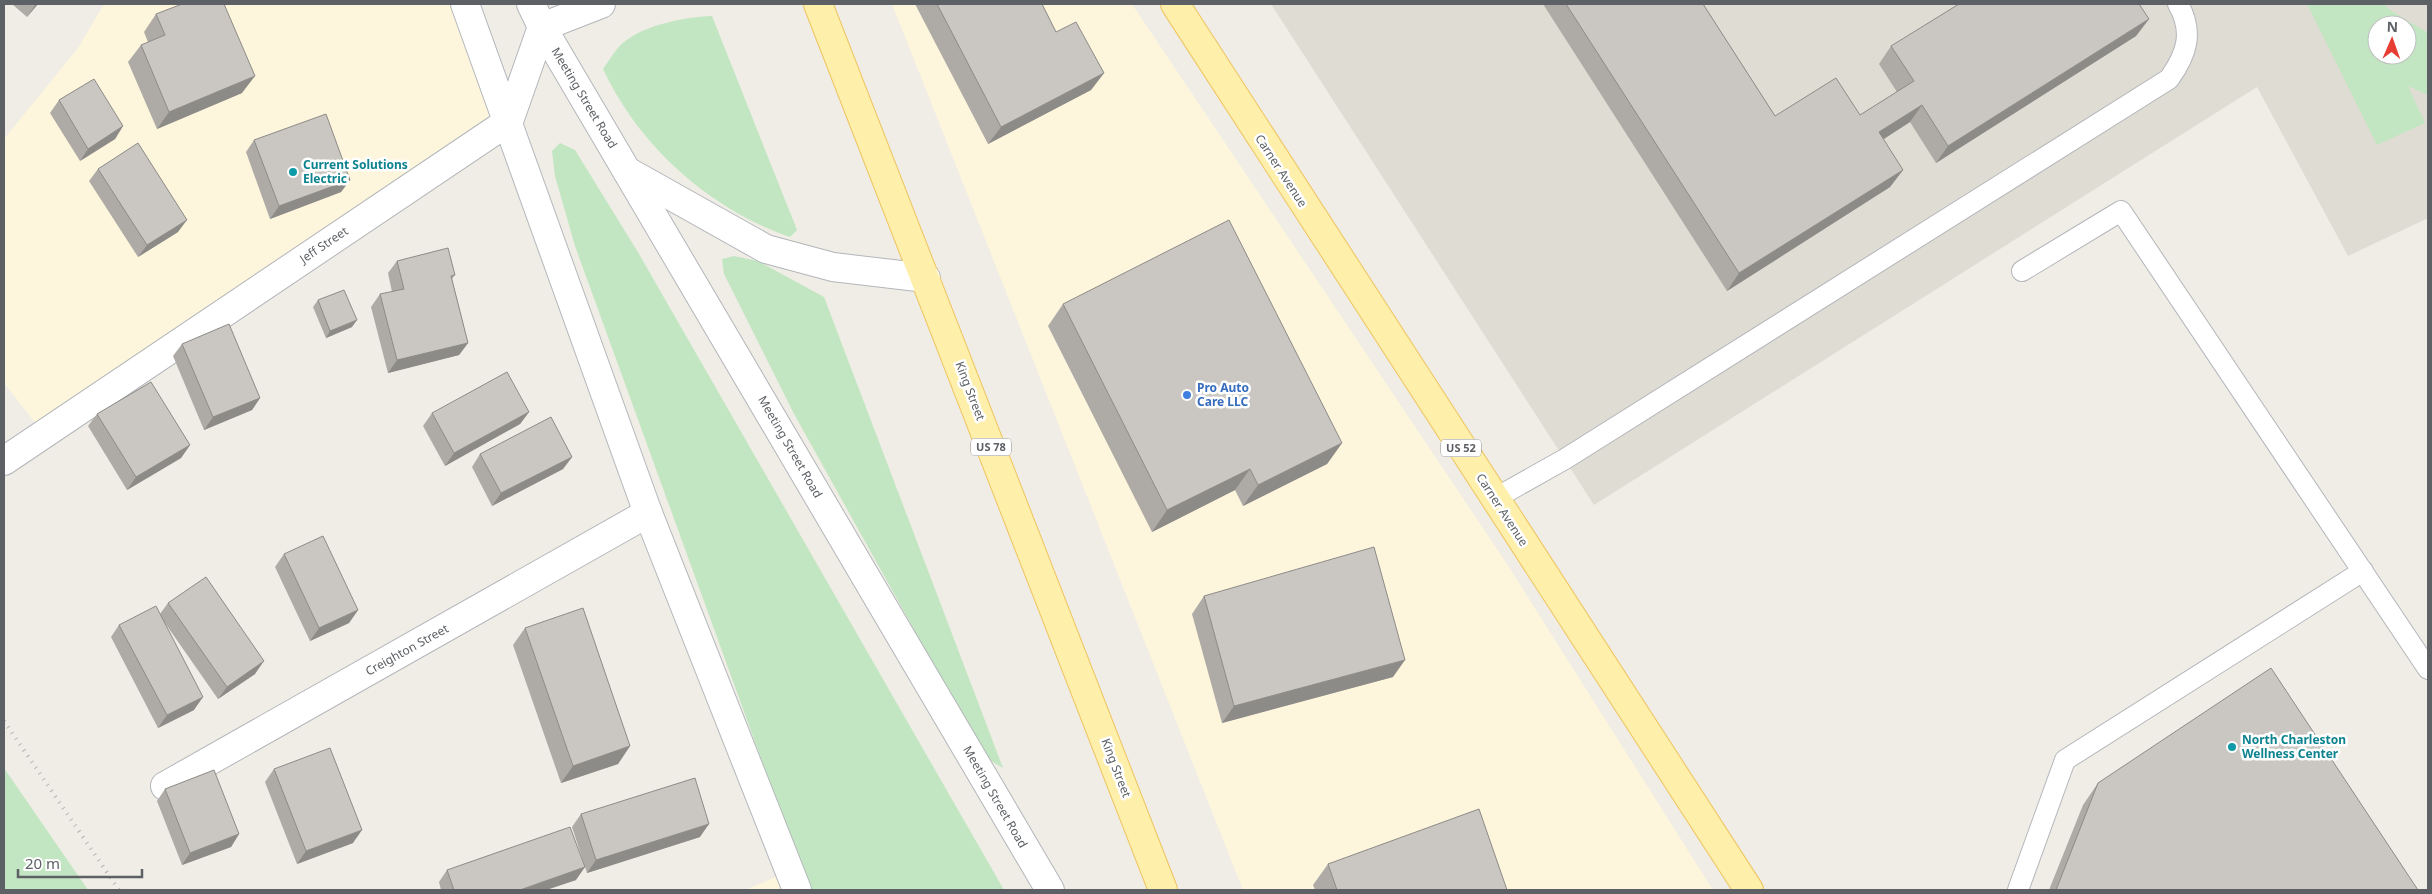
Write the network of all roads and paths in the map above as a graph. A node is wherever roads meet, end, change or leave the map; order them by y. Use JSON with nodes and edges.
{"nodes":[{"id":1,"x":465,"y":4,"type":"edge"},
{"id":2,"x":601,"y":4,"type":"edge"},
{"id":3,"x":818,"y":4,"type":"edge"},
{"id":4,"x":1175,"y":4,"type":"edge"},
{"id":5,"x":2178,"y":4,"type":"edge"},
{"id":6,"x":537,"y":16,"type":"edge"},
{"id":7,"x":509,"y":121,"type":"junction"},
{"id":8,"x":627,"y":171,"type":"junction"},
{"id":9,"x":2022,"y":271,"type":"dead end"},
{"id":10,"x":926,"y":278,"type":"junction"},
{"id":11,"x":4,"y":461,"type":"edge"},
{"id":12,"x":1494,"y":499,"type":"junction"},
{"id":13,"x":648,"y":514,"type":"junction"},
{"id":14,"x":2363,"y":571,"type":"junction"},
{"id":15,"x":2428,"y":669,"type":"edge"},
{"id":16,"x":165,"y":786,"type":"dead end"},
{"id":17,"x":797,"y":890,"type":"edge"},
{"id":18,"x":1050,"y":890,"type":"edge"},
{"id":19,"x":1163,"y":890,"type":"edge"},
{"id":20,"x":1749,"y":890,"type":"edge"},
{"id":21,"x":2018,"y":890,"type":"edge"}],
"edges":[{"from":1,"to":7,"type":"street"},
{"from":2,"to":6,"type":"street"},
{"from":3,"to":10,"type":"main road","name":"King Street","number":"US 78"},
{"from":4,"to":12,"type":"main road","name":"Carner Avenue","number":"US 52"},
{"from":5,"to":12,"type":"lane"},
{"from":6,"to":7,"type":"street"},
{"from":6,"to":8,"type":"street","name":"Meeting Street Road"},
{"from":7,"to":11,"type":"street","name":"Jeff Street"},
{"from":7,"to":13,"type":"street"},
{"from":8,"to":10,"type":"street"},
{"from":8,"to":18,"type":"street","name":"Meeting Street Road"},
{"from":9,"to":14,"type":"lane"},
{"from":10,"to":19,"type":"main road","name":"King Street","number":"US 78"},
{"from":12,"to":20,"type":"main road","name":"Carner Avenue","number":"US 52"},
{"from":13,"to":16,"type":"street","name":"Creighton Street"},
{"from":13,"to":17,"type":"street"},
{"from":14,"to":15,"type":"lane"},
{"from":14,"to":21,"type":"lane"}]}
